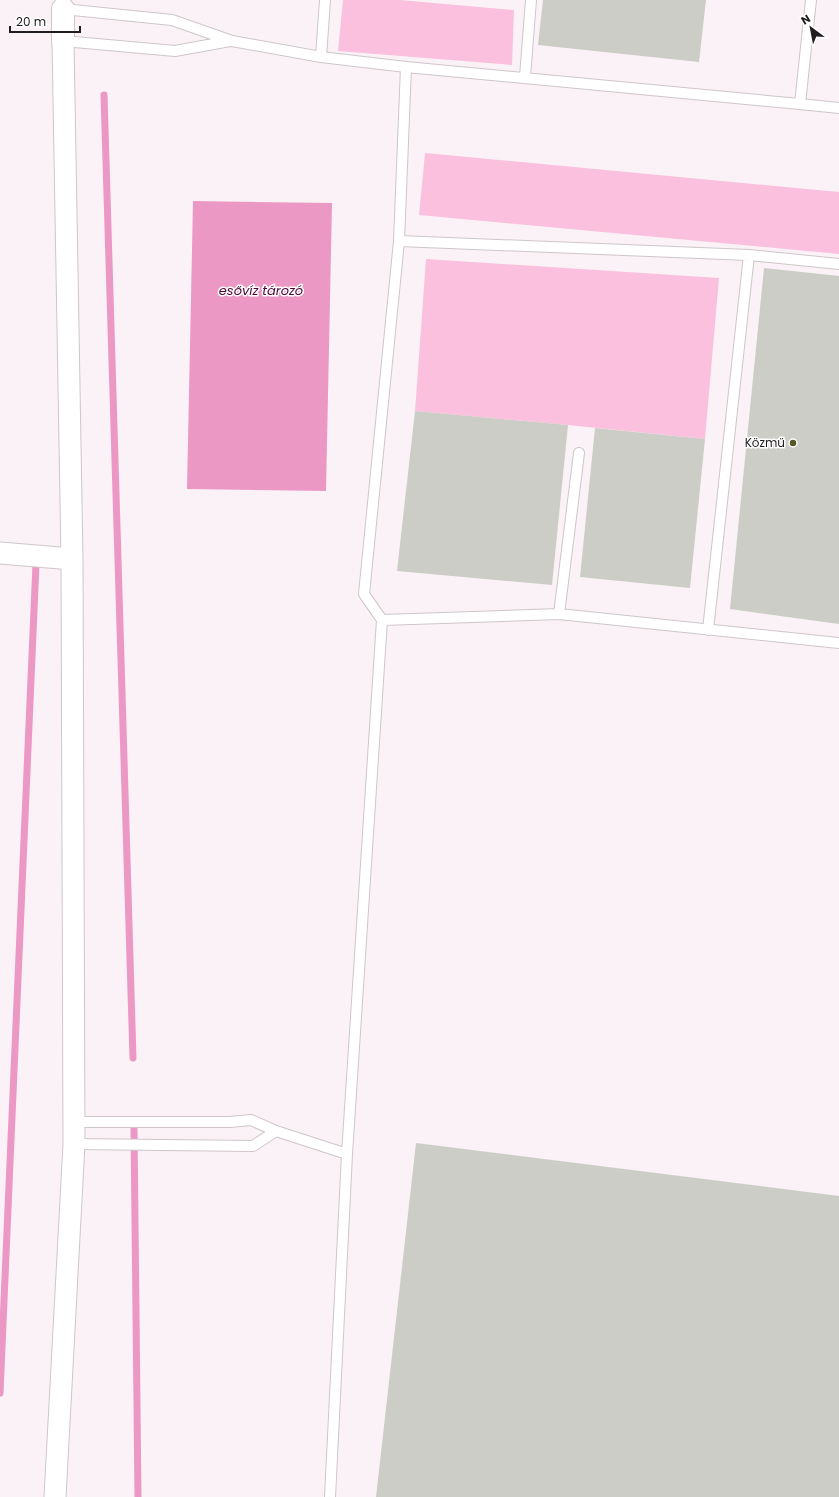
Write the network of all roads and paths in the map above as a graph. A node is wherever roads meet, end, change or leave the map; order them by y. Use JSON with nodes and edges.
{"nodes":[{"id":1,"x":325,"y":0,"type":"edge"},
{"id":2,"x":531,"y":0,"type":"edge"},
{"id":3,"x":811,"y":0,"type":"edge"},
{"id":4,"x":64,"y":5,"type":"edge"},
{"id":5,"x":64,"y":41,"type":"junction"},
{"id":6,"x":232,"y":41,"type":"junction"},
{"id":7,"x":321,"y":57,"type":"junction"},
{"id":8,"x":406,"y":67,"type":"junction"},
{"id":9,"x":525,"y":77,"type":"junction"},
{"id":10,"x":800,"y":104,"type":"junction"},
{"id":11,"x":839,"y":108,"type":"edge"},
{"id":12,"x":399,"y":241,"type":"junction"},
{"id":13,"x":749,"y":255,"type":"junction"},
{"id":14,"x":839,"y":264,"type":"edge"},
{"id":15,"x":579,"y":453,"type":"dead end"},
{"id":16,"x":0,"y":552,"type":"edge"},
{"id":17,"x":72,"y":559,"type":"junction"},
{"id":18,"x":560,"y":614,"type":"junction"},
{"id":19,"x":382,"y":620,"type":"junction"},
{"id":20,"x":708,"y":630,"type":"junction"},
{"id":21,"x":839,"y":643,"type":"edge"},
{"id":22,"x":73,"y":1122,"type":"junction"},
{"id":23,"x":276,"y":1131,"type":"junction"},
{"id":24,"x":74,"y":1144,"type":"junction"},
{"id":25,"x":347,"y":1154,"type":"junction"},
{"id":26,"x":55,"y":1497,"type":"edge"},
{"id":27,"x":330,"y":1497,"type":"edge"}],
"edges":[{"from":1,"to":7,"type":"lane"},
{"from":2,"to":9,"type":"lane"},
{"from":3,"to":10,"type":"lane"},
{"from":4,"to":5,"type":"main road"},
{"from":4,"to":6,"type":"lane"},
{"from":5,"to":6,"type":"lane"},
{"from":5,"to":17,"type":"street"},
{"from":6,"to":7,"type":"lane"},
{"from":7,"to":8,"type":"lane"},
{"from":8,"to":9,"type":"lane"},
{"from":8,"to":12,"type":"lane"},
{"from":9,"to":10,"type":"lane"},
{"from":10,"to":11,"type":"lane"},
{"from":12,"to":13,"type":"lane"},
{"from":12,"to":19,"type":"lane"},
{"from":13,"to":14,"type":"lane"},
{"from":13,"to":20,"type":"lane"},
{"from":15,"to":18,"type":"lane"},
{"from":16,"to":17,"type":"street"},
{"from":17,"to":22,"type":"street"},
{"from":18,"to":19,"type":"lane"},
{"from":18,"to":20,"type":"lane"},
{"from":19,"to":25,"type":"lane"},
{"from":20,"to":21,"type":"lane"},
{"from":22,"to":23,"type":"lane"},
{"from":22,"to":24,"type":"street"},
{"from":23,"to":24,"type":"lane"},
{"from":23,"to":25,"type":"lane"},
{"from":24,"to":26,"type":"street"},
{"from":25,"to":27,"type":"lane"}]}
